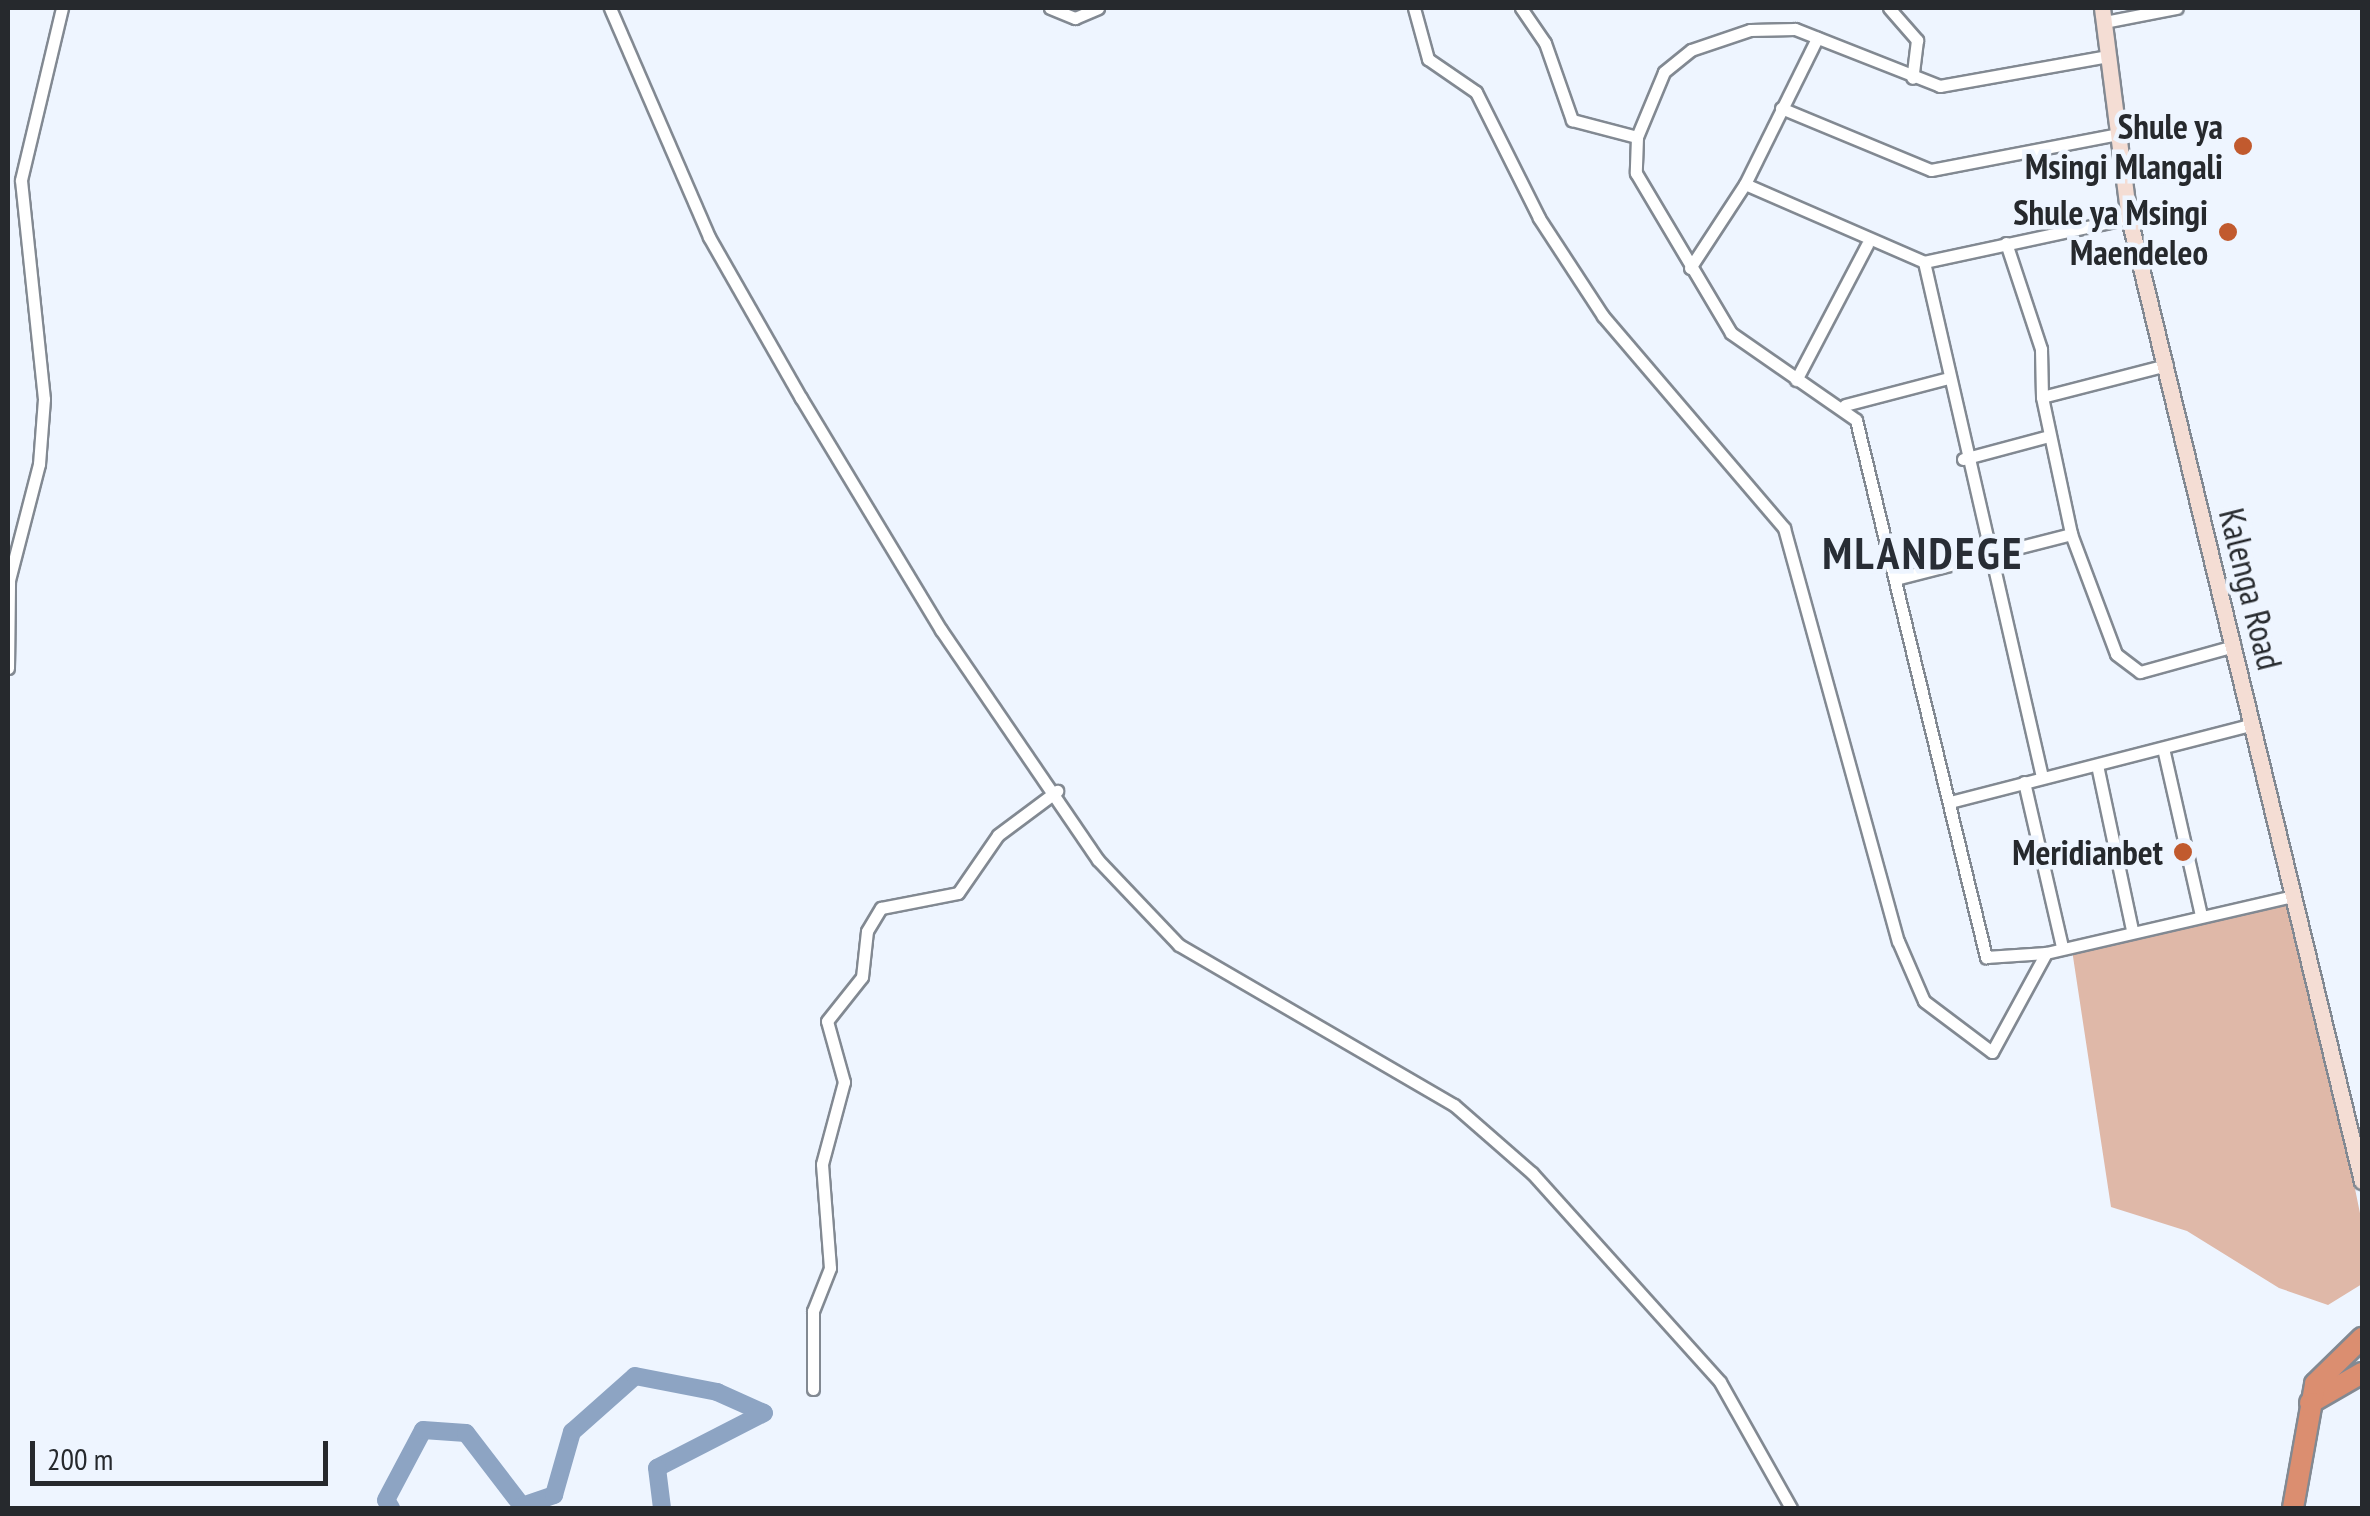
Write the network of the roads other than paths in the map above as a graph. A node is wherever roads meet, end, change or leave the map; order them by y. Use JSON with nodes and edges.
{"nodes":[{"id":1,"x":62,"y":8,"type":"edge"},
{"id":2,"x":610,"y":8,"type":"edge"},
{"id":3,"x":1050,"y":8,"type":"edge"},
{"id":4,"x":1098,"y":8,"type":"edge"},
{"id":5,"x":1414,"y":8,"type":"edge"},
{"id":6,"x":1521,"y":8,"type":"edge"},
{"id":7,"x":1890,"y":8,"type":"edge"},
{"id":8,"x":2177,"y":8,"type":"edge"},
{"id":9,"x":2103,"y":14,"type":"edge"},
{"id":10,"x":1817,"y":38,"type":"junction"},
{"id":11,"x":2108,"y":56,"type":"junction"},
{"id":12,"x":1912,"y":78,"type":"junction"},
{"id":13,"x":1781,"y":108,"type":"junction"},
{"id":14,"x":2118,"y":134,"type":"junction"},
{"id":15,"x":1636,"y":138,"type":"junction"},
{"id":16,"x":1745,"y":184,"type":"junction"},
{"id":17,"x":2129,"y":218,"type":"junction"},
{"id":18,"x":2006,"y":244,"type":"junction"},
{"id":19,"x":1867,"y":245,"type":"junction"},
{"id":20,"x":1924,"y":262,"type":"junction"},
{"id":21,"x":1690,"y":268,"type":"junction"},
{"id":22,"x":2167,"y":365,"type":"junction"},
{"id":23,"x":1944,"y":379,"type":"junction"},
{"id":24,"x":1796,"y":380,"type":"junction"},
{"id":25,"x":2042,"y":398,"type":"junction"},
{"id":26,"x":1845,"y":405,"type":"junction"},
{"id":27,"x":2049,"y":436,"type":"junction"},
{"id":28,"x":1964,"y":458,"type":"junction"},
{"id":29,"x":2071,"y":534,"type":"junction"},
{"id":30,"x":1987,"y":552,"type":"junction"},
{"id":31,"x":1895,"y":579,"type":"junction"},
{"id":32,"x":2234,"y":646,"type":"junction"},
{"id":33,"x":8,"y":668,"type":"edge"},
{"id":34,"x":2253,"y":724,"type":"junction"},
{"id":35,"x":2163,"y":748,"type":"junction"},
{"id":36,"x":2098,"y":765,"type":"junction"},
{"id":37,"x":2042,"y":778,"type":"junction"},
{"id":38,"x":2024,"y":782,"type":"junction"},
{"id":39,"x":1056,"y":791,"type":"junction"},
{"id":40,"x":1950,"y":802,"type":"junction"},
{"id":41,"x":2289,"y":898,"type":"junction"},
{"id":42,"x":2201,"y":914,"type":"junction"},
{"id":43,"x":2132,"y":929,"type":"junction"},
{"id":44,"x":2062,"y":947,"type":"junction"},
{"id":45,"x":2046,"y":952,"type":"junction"},
{"id":46,"x":2362,"y":1181,"type":"edge"},
{"id":47,"x":2362,"y":1338,"type":"edge"},
{"id":48,"x":2362,"y":1373,"type":"edge"},
{"id":49,"x":813,"y":1390,"type":"dead end"},
{"id":50,"x":2310,"y":1404,"type":"junction"},
{"id":51,"x":1790,"y":1508,"type":"edge"},
{"id":52,"x":2293,"y":1508,"type":"edge"}],
"edges":[{"from":1,"to":33,"type":"street"},
{"from":2,"to":39,"type":"street"},
{"from":3,"to":4,"type":"street"},
{"from":5,"to":45,"type":"street"},
{"from":6,"to":15,"type":"street"},
{"from":7,"to":12,"type":"street"},
{"from":8,"to":9,"type":"street"},
{"from":9,"to":11,"type":"main road","name":"Kalenga Road"},
{"from":10,"to":12,"type":"street"},
{"from":10,"to":13,"type":"street"},
{"from":10,"to":15,"type":"street"},
{"from":11,"to":12,"type":"street"},
{"from":11,"to":14,"type":"main road","name":"Kalenga Road"},
{"from":13,"to":14,"type":"street"},
{"from":13,"to":16,"type":"street"},
{"from":14,"to":17,"type":"main road","name":"Kalenga Road"},
{"from":15,"to":21,"type":"street"},
{"from":16,"to":19,"type":"street"},
{"from":16,"to":21,"type":"street"},
{"from":17,"to":18,"type":"street"},
{"from":17,"to":22,"type":"main road","name":"Kalenga Road"},
{"from":18,"to":20,"type":"street"},
{"from":18,"to":25,"type":"street"},
{"from":19,"to":20,"type":"street"},
{"from":19,"to":24,"type":"street"},
{"from":20,"to":23,"type":"street"},
{"from":21,"to":24,"type":"street"},
{"from":22,"to":25,"type":"street"},
{"from":22,"to":32,"type":"main road","name":"Kalenga Road"},
{"from":23,"to":26,"type":"street"},
{"from":23,"to":28,"type":"street"},
{"from":24,"to":26,"type":"street"},
{"from":25,"to":27,"type":"street"},
{"from":26,"to":31,"type":"street"},
{"from":27,"to":28,"type":"street"},
{"from":27,"to":29,"type":"street"},
{"from":28,"to":30,"type":"street"},
{"from":29,"to":30,"type":"street"},
{"from":29,"to":32,"type":"street"},
{"from":30,"to":31,"type":"street"},
{"from":30,"to":37,"type":"street"},
{"from":31,"to":40,"type":"street"},
{"from":32,"to":34,"type":"main road","name":"Kalenga Road"},
{"from":34,"to":35,"type":"street"},
{"from":34,"to":41,"type":"main road","name":"Kalenga Road"},
{"from":35,"to":36,"type":"street"},
{"from":35,"to":42,"type":"street"},
{"from":36,"to":37,"type":"street"},
{"from":36,"to":43,"type":"street"},
{"from":37,"to":38,"type":"street"},
{"from":38,"to":40,"type":"street"},
{"from":38,"to":44,"type":"street"},
{"from":39,"to":49,"type":"street"},
{"from":39,"to":51,"type":"street"},
{"from":40,"to":45,"type":"street"},
{"from":41,"to":42,"type":"street"},
{"from":41,"to":46,"type":"main road","name":"Kalenga Road"},
{"from":42,"to":43,"type":"street"},
{"from":43,"to":44,"type":"street"},
{"from":44,"to":45,"type":"street"},
{"from":47,"to":50,"type":"highway"},
{"from":48,"to":50,"type":"highway"},
{"from":50,"to":52,"type":"highway"}]}
